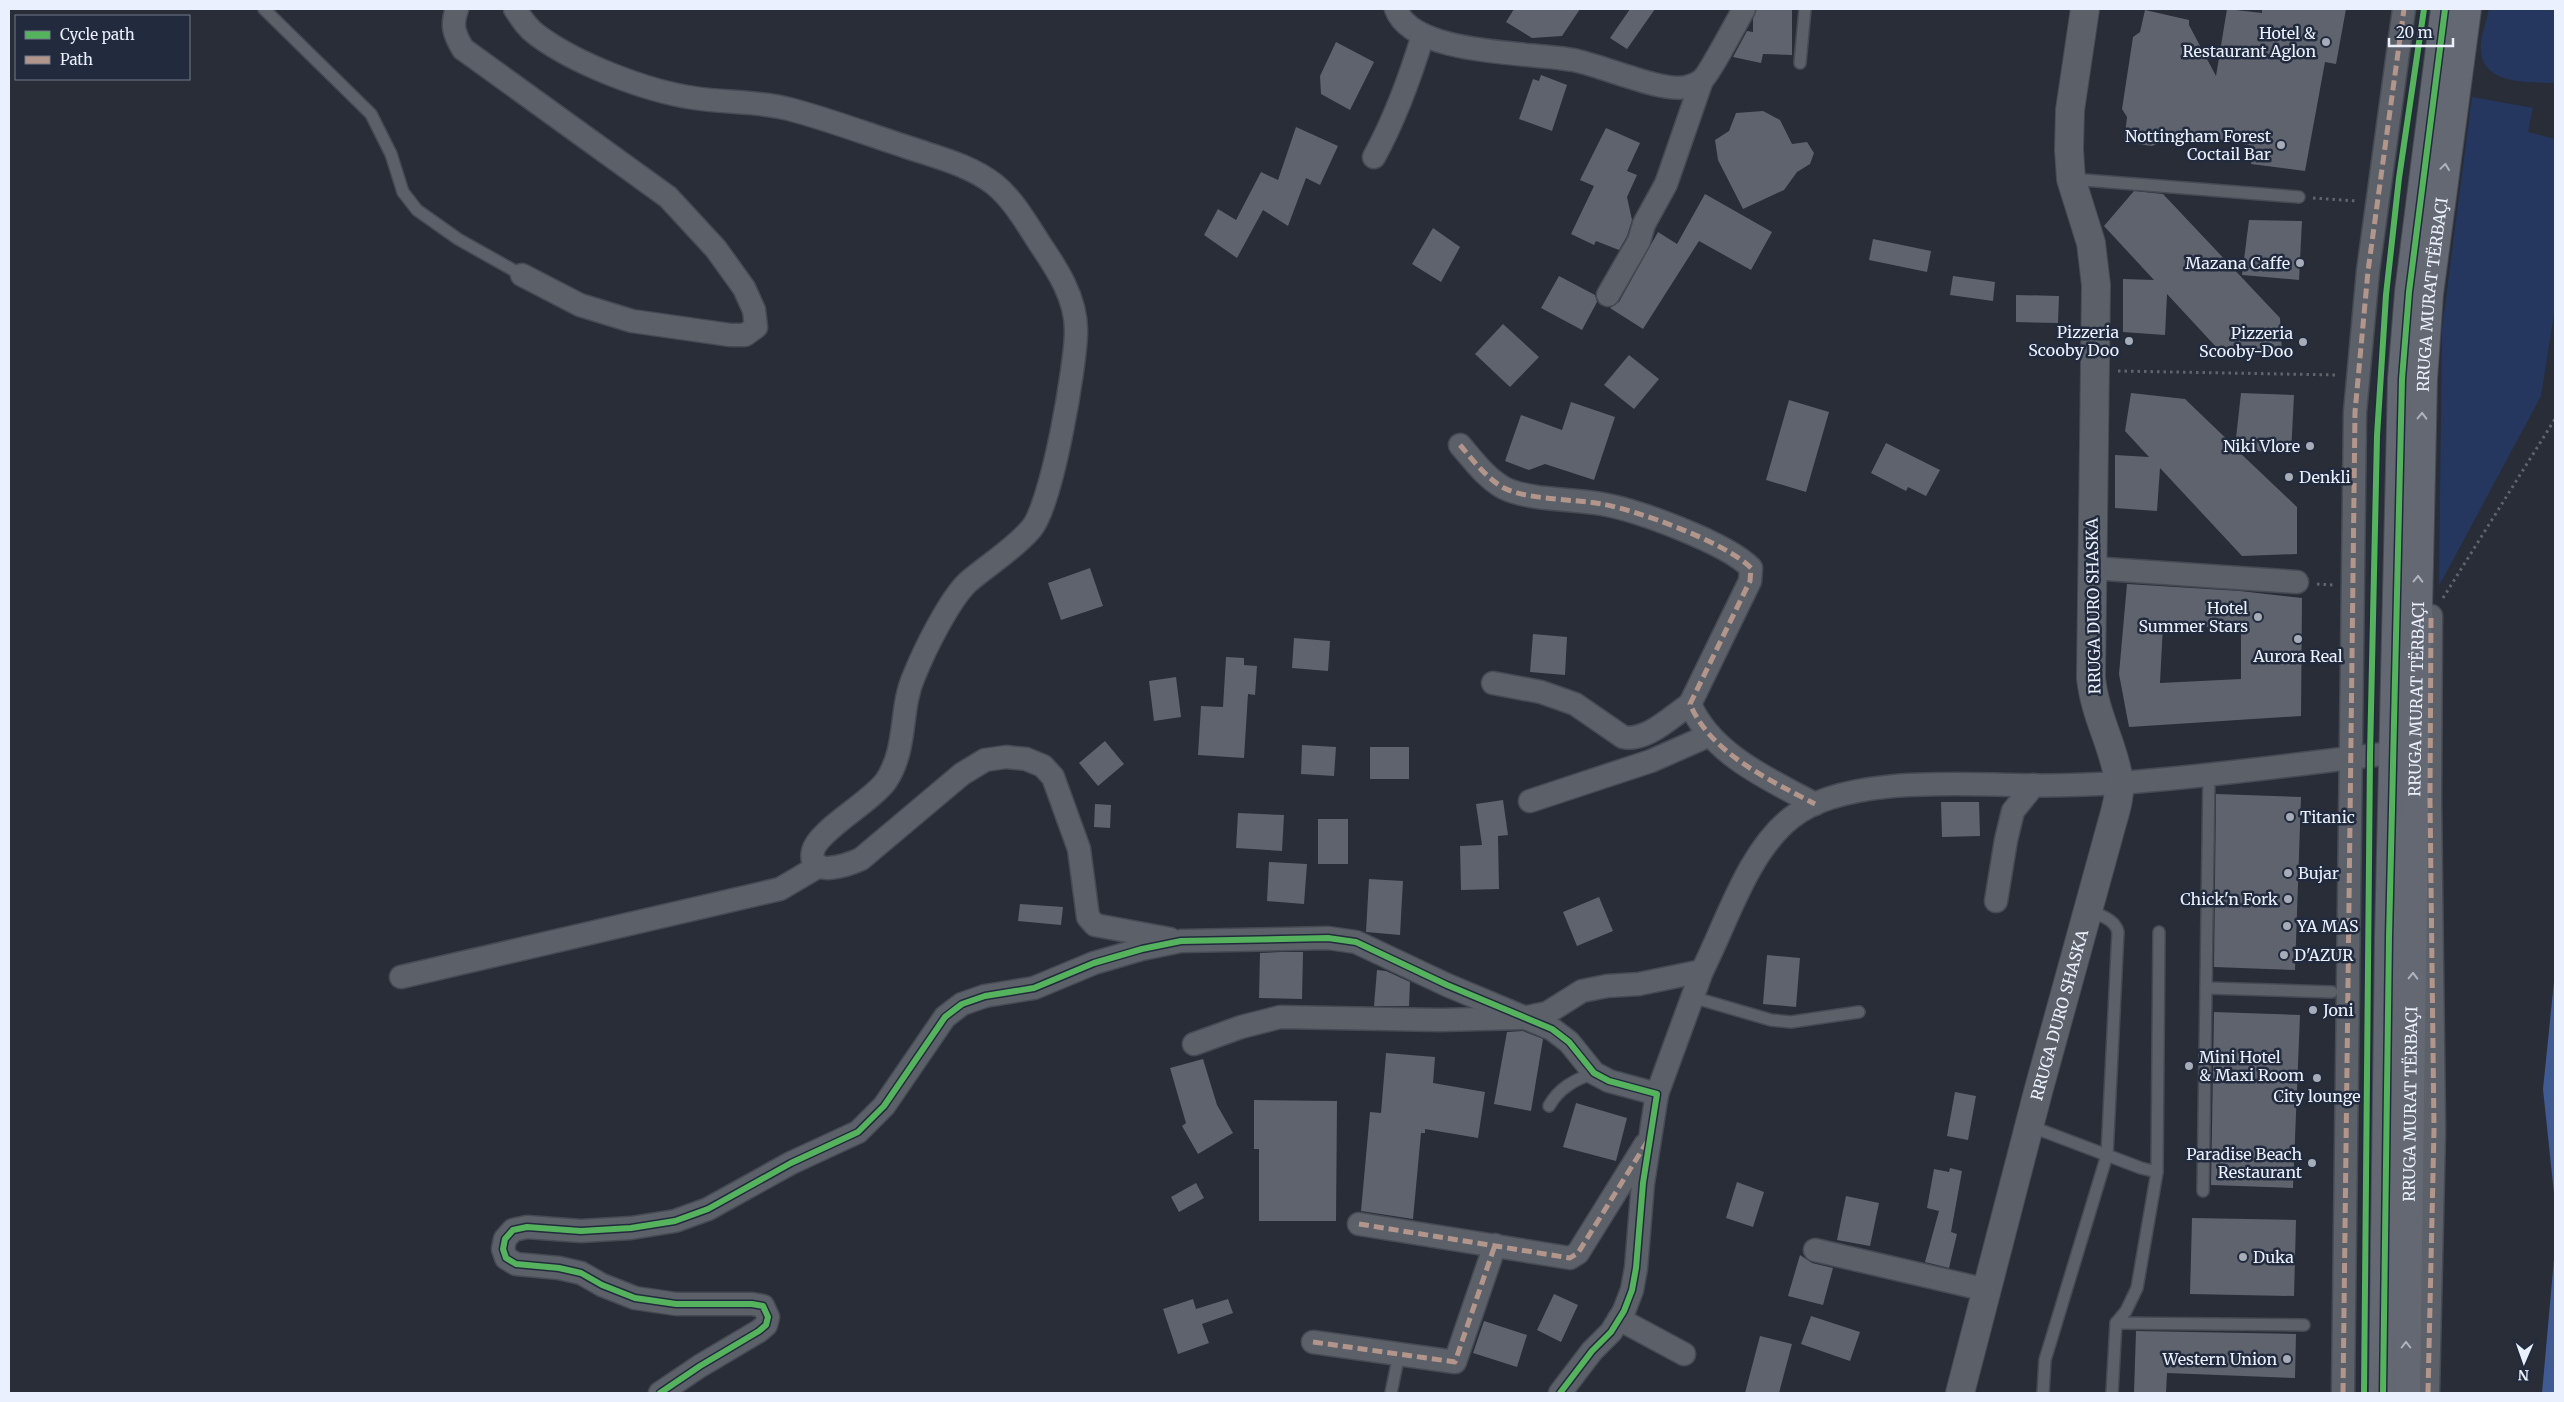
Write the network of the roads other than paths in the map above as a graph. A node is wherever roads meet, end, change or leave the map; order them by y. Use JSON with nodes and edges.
{"nodes":[{"id":1,"x":264,"y":9,"type":"edge"},
{"id":2,"x":457,"y":9,"type":"edge"},
{"id":3,"x":515,"y":9,"type":"edge"},
{"id":4,"x":1396,"y":9,"type":"edge"},
{"id":5,"x":1744,"y":9,"type":"edge"},
{"id":6,"x":1805,"y":9,"type":"edge"},
{"id":7,"x":2085,"y":9,"type":"edge"},
{"id":8,"x":2404,"y":9,"type":"edge"},
{"id":9,"x":2445,"y":9,"type":"edge"},
{"id":10,"x":2467,"y":9,"type":"edge"},
{"id":11,"x":1423,"y":35,"type":"junction"},
{"id":12,"x":1800,"y":63,"type":"dead end"},
{"id":13,"x":1702,"y":80,"type":"junction"},
{"id":14,"x":1374,"y":157,"type":"dead end"},
{"id":15,"x":2071,"y":179,"type":"junction"},
{"id":16,"x":2299,"y":197,"type":"road end"},
{"id":17,"x":522,"y":275,"type":"joint"},
{"id":18,"x":1608,"y":295,"type":"dead end"},
{"id":19,"x":1460,"y":445,"type":"dead end"},
{"id":20,"x":2091,"y":568,"type":"junction"},
{"id":21,"x":2298,"y":582,"type":"road end"},
{"id":22,"x":2431,"y":616,"type":"road end"},
{"id":23,"x":1493,"y":683,"type":"dead end"},
{"id":24,"x":1690,"y":704,"type":"junction"},
{"id":25,"x":1710,"y":735,"type":"junction"},
{"id":26,"x":2404,"y":751,"type":"junction"},
{"id":27,"x":2352,"y":757,"type":"junction"},
{"id":28,"x":2209,"y":774,"type":"junction"},
{"id":29,"x":2119,"y":783,"type":"junction"},
{"id":30,"x":2034,"y":785,"type":"junction"},
{"id":31,"x":1530,"y":801,"type":"dead end"},
{"id":32,"x":1815,"y":804,"type":"junction"},
{"id":33,"x":819,"y":866,"type":"junction"},
{"id":34,"x":1996,"y":901,"type":"dead end"},
{"id":35,"x":2088,"y":910,"type":"junction"},
{"id":36,"x":2159,"y":932,"type":"dead end"},
{"id":37,"x":1181,"y":941,"type":"junction"},
{"id":38,"x":1702,"y":971,"type":"junction"},
{"id":39,"x":401,"y":978,"type":"dead end"},
{"id":40,"x":2206,"y":988,"type":"junction"},
{"id":41,"x":2332,"y":992,"type":"dead end"},
{"id":42,"x":1692,"y":997,"type":"junction"},
{"id":43,"x":1859,"y":1012,"type":"dead end"},
{"id":44,"x":1523,"y":1018,"type":"junction"},
{"id":45,"x":1194,"y":1044,"type":"dead end"},
{"id":46,"x":1594,"y":1073,"type":"junction"},
{"id":47,"x":1658,"y":1094,"type":"junction"},
{"id":48,"x":1549,"y":1106,"type":"dead end"},
{"id":49,"x":2030,"y":1126,"type":"junction"},
{"id":50,"x":1649,"y":1137,"type":"junction"},
{"id":51,"x":2108,"y":1155,"type":"junction"},
{"id":52,"x":2157,"y":1172,"type":"junction"},
{"id":53,"x":2203,"y":1191,"type":"dead end"},
{"id":54,"x":1359,"y":1224,"type":"dead end"},
{"id":55,"x":1495,"y":1244,"type":"junction"},
{"id":56,"x":1815,"y":1250,"type":"dead end"},
{"id":57,"x":1988,"y":1290,"type":"junction"},
{"id":58,"x":1619,"y":1319,"type":"junction"},
{"id":59,"x":2116,"y":1323,"type":"junction"},
{"id":60,"x":2304,"y":1325,"type":"dead end"},
{"id":61,"x":1313,"y":1342,"type":"dead end"},
{"id":62,"x":1399,"y":1354,"type":"junction"},
{"id":63,"x":1684,"y":1354,"type":"dead end"},
{"id":64,"x":660,"y":1393,"type":"edge"},
{"id":65,"x":1391,"y":1393,"type":"edge"},
{"id":66,"x":1560,"y":1393,"type":"edge"},
{"id":67,"x":1960,"y":1393,"type":"edge"},
{"id":68,"x":2042,"y":1393,"type":"edge"},
{"id":69,"x":2112,"y":1393,"type":"edge"},
{"id":70,"x":2343,"y":1393,"type":"edge"},
{"id":71,"x":2383,"y":1393,"type":"edge"},
{"id":72,"x":2406,"y":1393,"type":"edge"},
{"id":73,"x":2428,"y":1393,"type":"edge"}],
"edges":[{"from":1,"to":17,"type":"lane"},
{"from":2,"to":17,"type":"street"},
{"from":3,"to":33,"type":"street"},
{"from":4,"to":11,"type":"street"},
{"from":5,"to":13,"type":"street"},
{"from":6,"to":12,"type":"lane"},
{"from":7,"to":15,"type":"main road","name":"RRUGA DURO SHASKA"},
{"from":8,"to":27,"type":"street"},
{"from":9,"to":26,"type":"main road","name":"RRUGA MURAT TËRBAÇI"},
{"from":26,"to":10,"type":"main road","name":"RRUGA MURAT TËRBAÇI","one_way":true},
{"from":11,"to":13,"type":"street"},
{"from":11,"to":14,"type":"street"},
{"from":13,"to":18,"type":"street"},
{"from":15,"to":16,"type":"lane"},
{"from":15,"to":20,"type":"main road","name":"RRUGA DURO SHASKA"},
{"from":19,"to":24,"type":"street"},
{"from":20,"to":21,"type":"street"},
{"from":20,"to":29,"type":"main road","name":"RRUGA DURO SHASKA"},
{"from":22,"to":73,"type":"street"},
{"from":23,"to":24,"type":"street"},
{"from":24,"to":25,"type":"street"},
{"from":25,"to":31,"type":"street"},
{"from":25,"to":32,"type":"street"},
{"from":26,"to":27,"type":"street"},
{"from":26,"to":71,"type":"main road","name":"RRUGA MURAT TËRBAÇI"},
{"from":72,"to":26,"type":"main road","name":"RRUGA MURAT TËRBAÇI","one_way":true},
{"from":27,"to":28,"type":"street"},
{"from":27,"to":70,"type":"street"},
{"from":28,"to":29,"type":"street"},
{"from":28,"to":40,"type":"lane"},
{"from":29,"to":30,"type":"street"},
{"from":29,"to":35,"type":"main road","name":"RRUGA DURO SHASKA"},
{"from":30,"to":32,"type":"street"},
{"from":30,"to":34,"type":"street"},
{"from":32,"to":38,"type":"street"},
{"from":33,"to":37,"type":"street"},
{"from":33,"to":39,"type":"street"},
{"from":35,"to":49,"type":"main road","name":"RRUGA DURO SHASKA"},
{"from":35,"to":51,"type":"lane"},
{"from":36,"to":52,"type":"lane"},
{"from":37,"to":44,"type":"street"},
{"from":37,"to":64,"type":"street"},
{"from":38,"to":42,"type":"street"},
{"from":38,"to":44,"type":"street"},
{"from":40,"to":41,"type":"lane"},
{"from":40,"to":53,"type":"lane"},
{"from":42,"to":43,"type":"lane"},
{"from":42,"to":47,"type":"street"},
{"from":44,"to":45,"type":"street"},
{"from":44,"to":46,"type":"street"},
{"from":46,"to":47,"type":"street"},
{"from":46,"to":48,"type":"lane"},
{"from":47,"to":50,"type":"street"},
{"from":49,"to":51,"type":"lane"},
{"from":49,"to":57,"type":"main road","name":"RRUGA DURO SHASKA"},
{"from":50,"to":55,"type":"street"},
{"from":50,"to":58,"type":"street"},
{"from":51,"to":52,"type":"lane"},
{"from":51,"to":68,"type":"lane"},
{"from":52,"to":59,"type":"lane"},
{"from":54,"to":55,"type":"street"},
{"from":55,"to":62,"type":"street"},
{"from":56,"to":57,"type":"street"},
{"from":57,"to":67,"type":"main road","name":"RRUGA DURO SHASKA"},
{"from":58,"to":63,"type":"street"},
{"from":58,"to":66,"type":"street"},
{"from":59,"to":60,"type":"lane"},
{"from":59,"to":69,"type":"lane"},
{"from":61,"to":62,"type":"street"},
{"from":62,"to":65,"type":"lane"}]}
